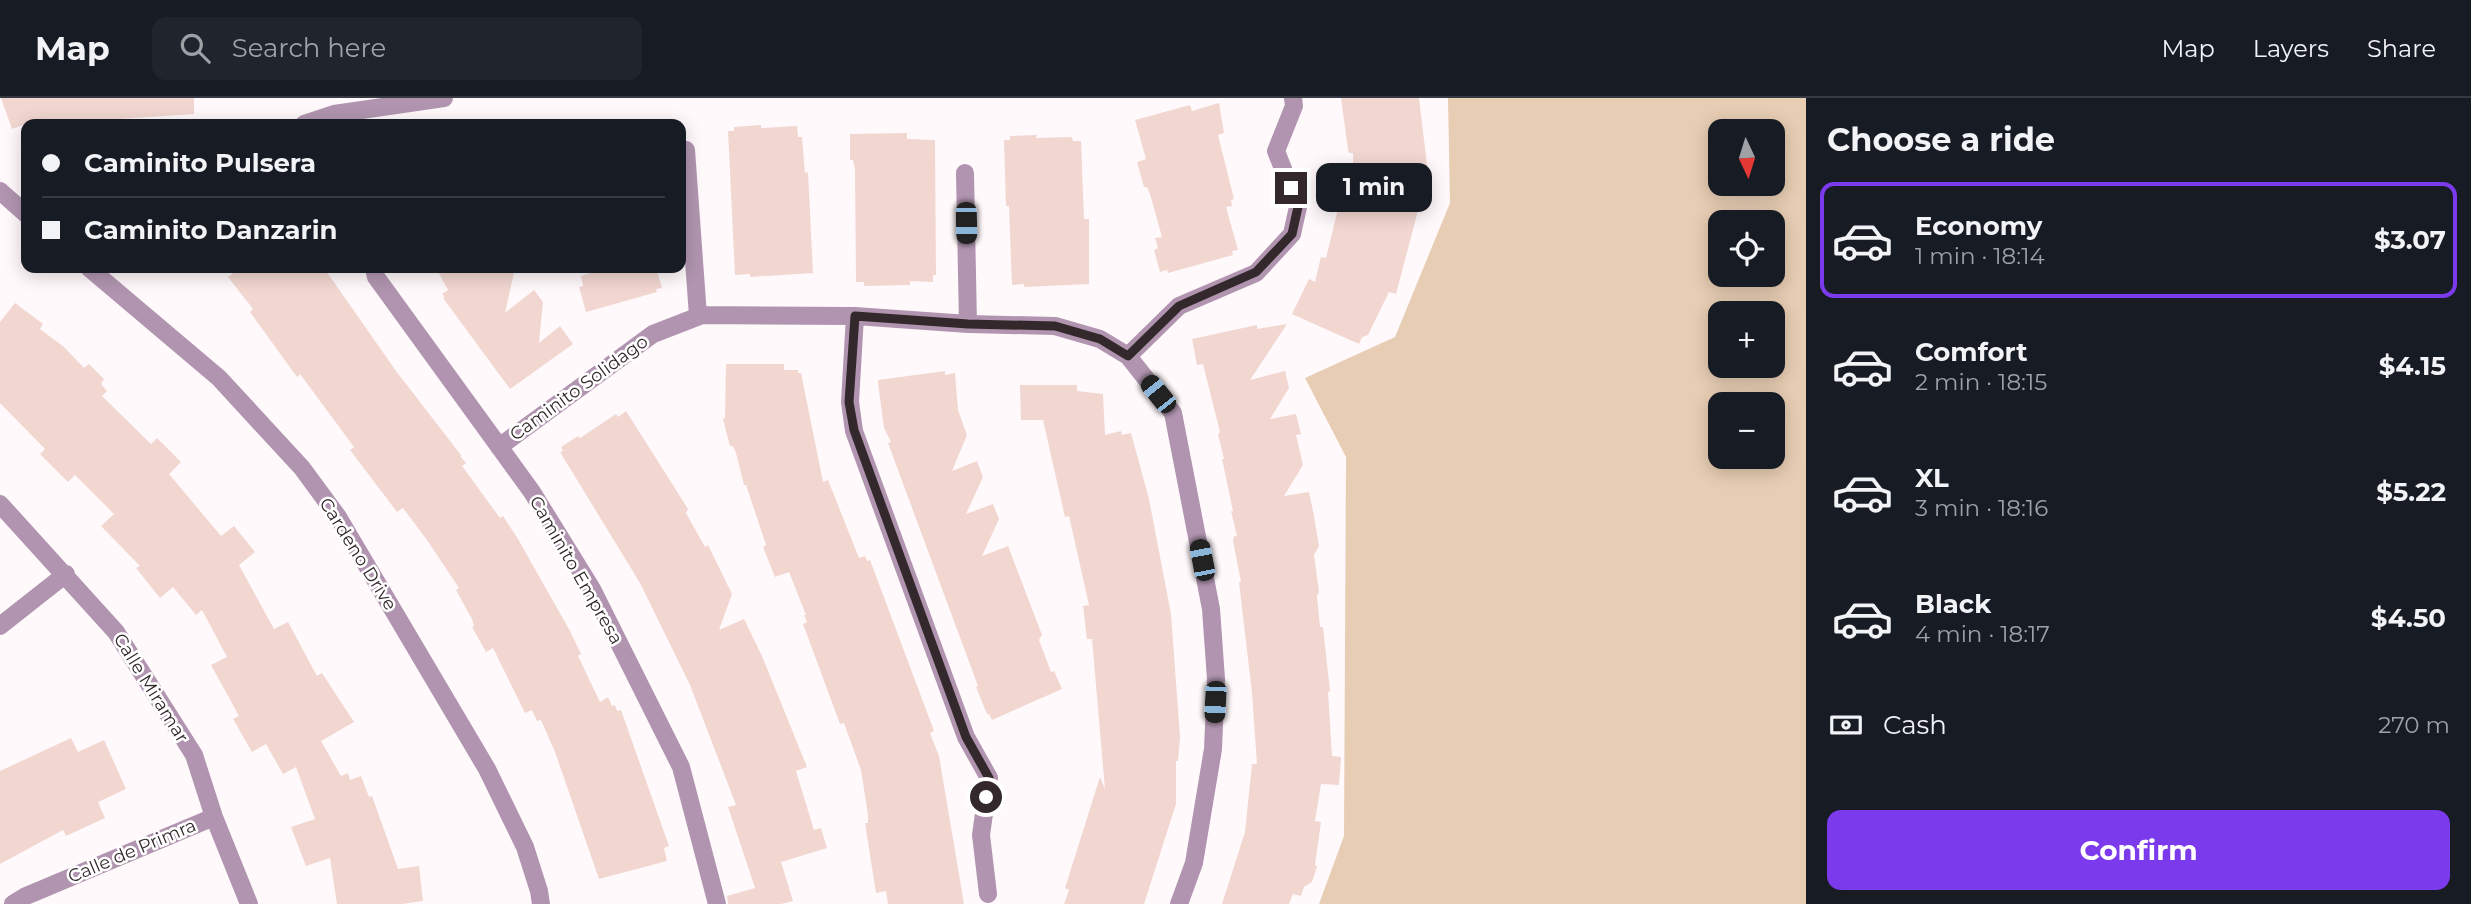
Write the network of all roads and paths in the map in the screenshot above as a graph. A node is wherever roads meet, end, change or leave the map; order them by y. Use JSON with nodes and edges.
{"nodes":[{"id":1,"x":444,"y":98,"type":"edge"},
{"id":2,"x":1293,"y":98,"type":"edge"},
{"id":3,"x":319,"y":119,"type":"edge"},
{"id":4,"x":686,"y":150,"type":"dead end"},
{"id":5,"x":965,"y":173,"type":"dead end"},
{"id":6,"x":0,"y":191,"type":"edge"},
{"id":7,"x":21,"y":210,"type":"edge"},
{"id":8,"x":95,"y":273,"type":"edge"},
{"id":9,"x":375,"y":273,"type":"edge"},
{"id":10,"x":698,"y":316,"type":"junction"},
{"id":11,"x":855,"y":316,"type":"junction"},
{"id":12,"x":968,"y":324,"type":"junction"},
{"id":13,"x":1128,"y":356,"type":"junction"},
{"id":14,"x":499,"y":446,"type":"junction"},
{"id":15,"x":0,"y":504,"type":"edge"},
{"id":16,"x":66,"y":574,"type":"junction"},
{"id":17,"x":0,"y":626,"type":"edge"},
{"id":18,"x":214,"y":817,"type":"junction"},
{"id":19,"x":988,"y":894,"type":"dead end"},
{"id":20,"x":13,"y":904,"type":"edge"},
{"id":21,"x":248,"y":904,"type":"edge"},
{"id":22,"x":541,"y":904,"type":"edge"},
{"id":23,"x":717,"y":904,"type":"edge"},
{"id":24,"x":1179,"y":904,"type":"edge"}],
"edges":[{"from":1,"to":3,"type":"street"},
{"from":2,"to":13,"type":"street"},
{"from":4,"to":10,"type":"street"},
{"from":5,"to":12,"type":"street"},
{"from":6,"to":7,"type":"street"},
{"from":8,"to":22,"type":"street","name":"Cardeno Drive"},
{"from":9,"to":14,"type":"street","name":"Caminito Empresa"},
{"from":10,"to":11,"type":"street","name":"Caminito Solidago"},
{"from":10,"to":14,"type":"street","name":"Caminito Solidago"},
{"from":11,"to":12,"type":"street","name":"Caminito Solidago"},
{"from":11,"to":19,"type":"street"},
{"from":12,"to":13,"type":"street","name":"Caminito Solidago"},
{"from":13,"to":24,"type":"street","name":"Caminito Solidago"},
{"from":14,"to":23,"type":"street","name":"Caminito Empresa"},
{"from":15,"to":16,"type":"street","name":"Calle Miramar"},
{"from":16,"to":17,"type":"street"},
{"from":16,"to":18,"type":"street","name":"Calle Miramar"},
{"from":18,"to":20,"type":"street","name":"Calle de Primra"},
{"from":18,"to":21,"type":"street","name":"Calle Miramar"}]}
